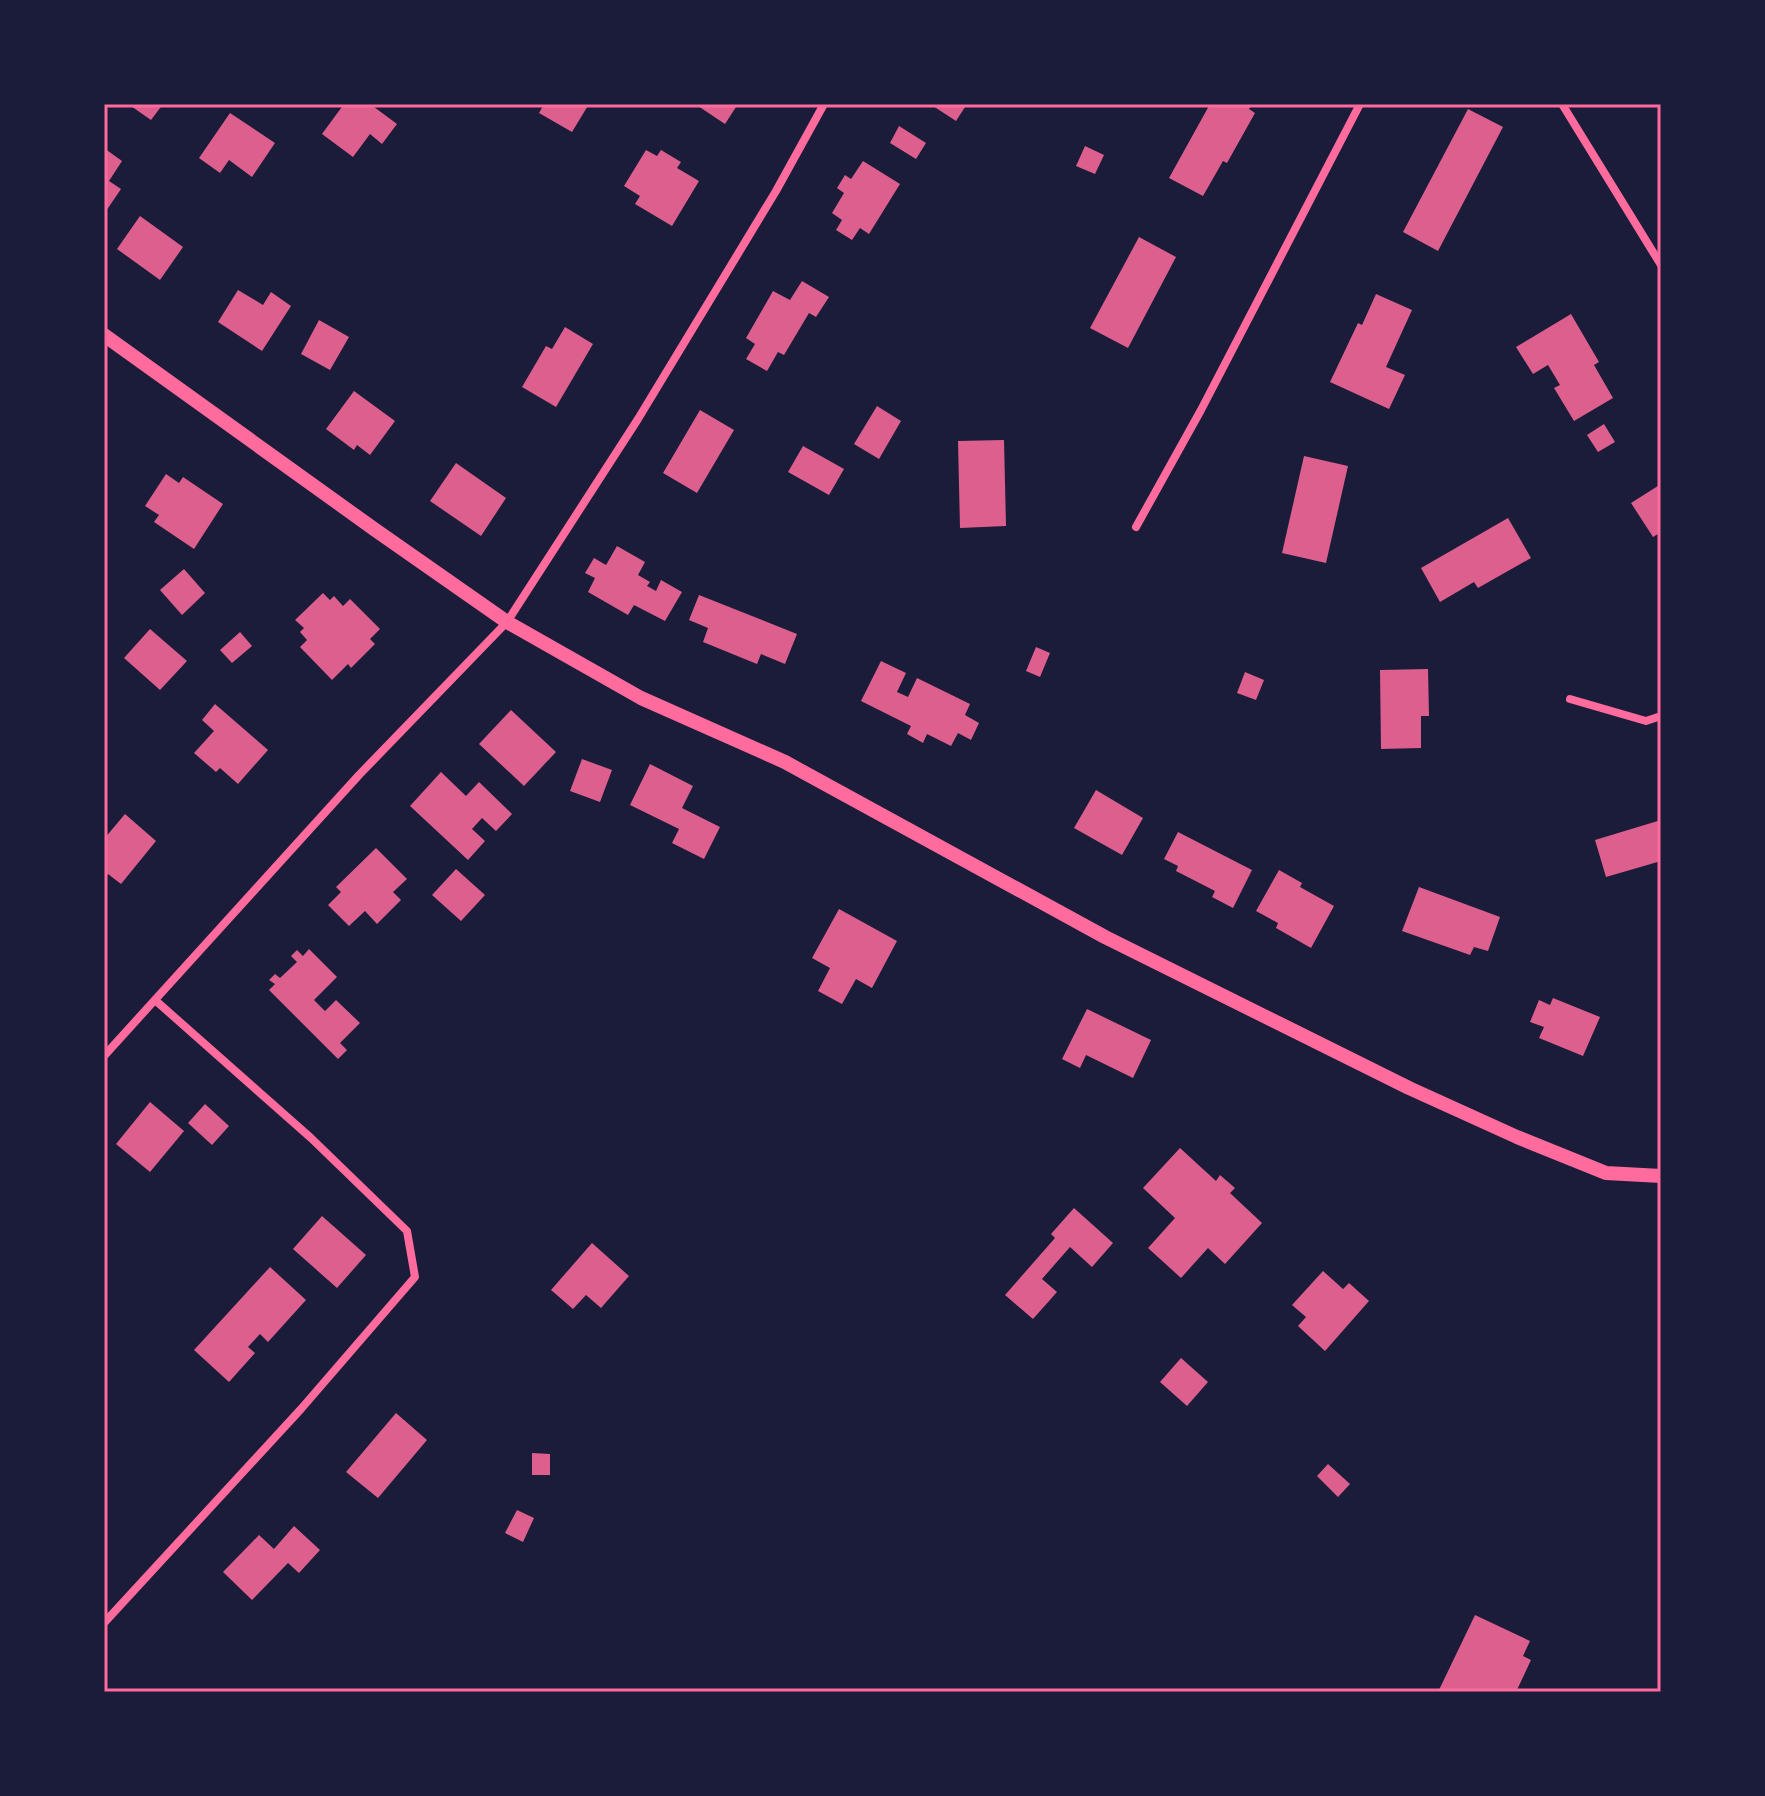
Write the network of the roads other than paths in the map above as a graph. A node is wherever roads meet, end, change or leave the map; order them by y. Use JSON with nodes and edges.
{"nodes":[{"id":1,"x":824,"y":104,"type":"edge"},
{"id":2,"x":1360,"y":104,"type":"edge"},
{"id":3,"x":1562,"y":104,"type":"edge"},
{"id":4,"x":1661,"y":265,"type":"edge"},
{"id":5,"x":104,"y":335,"type":"edge"},
{"id":6,"x":1136,"y":527,"type":"dead end"},
{"id":7,"x":507,"y":622,"type":"junction"},
{"id":8,"x":1570,"y":699,"type":"dead end"},
{"id":9,"x":1661,"y":716,"type":"edge"},
{"id":10,"x":155,"y":1000,"type":"junction"},
{"id":11,"x":104,"y":1056,"type":"edge"},
{"id":12,"x":1661,"y":1176,"type":"edge"},
{"id":13,"x":104,"y":1623,"type":"edge"}],
"edges":[{"from":1,"to":7,"type":"street"},
{"from":2,"to":6,"type":"street"},
{"from":3,"to":4,"type":"street"},
{"from":5,"to":7,"type":"street"},
{"from":7,"to":10,"type":"street"},
{"from":7,"to":12,"type":"street"},
{"from":8,"to":9,"type":"street"},
{"from":10,"to":11,"type":"street"},
{"from":10,"to":13,"type":"street"}]}
